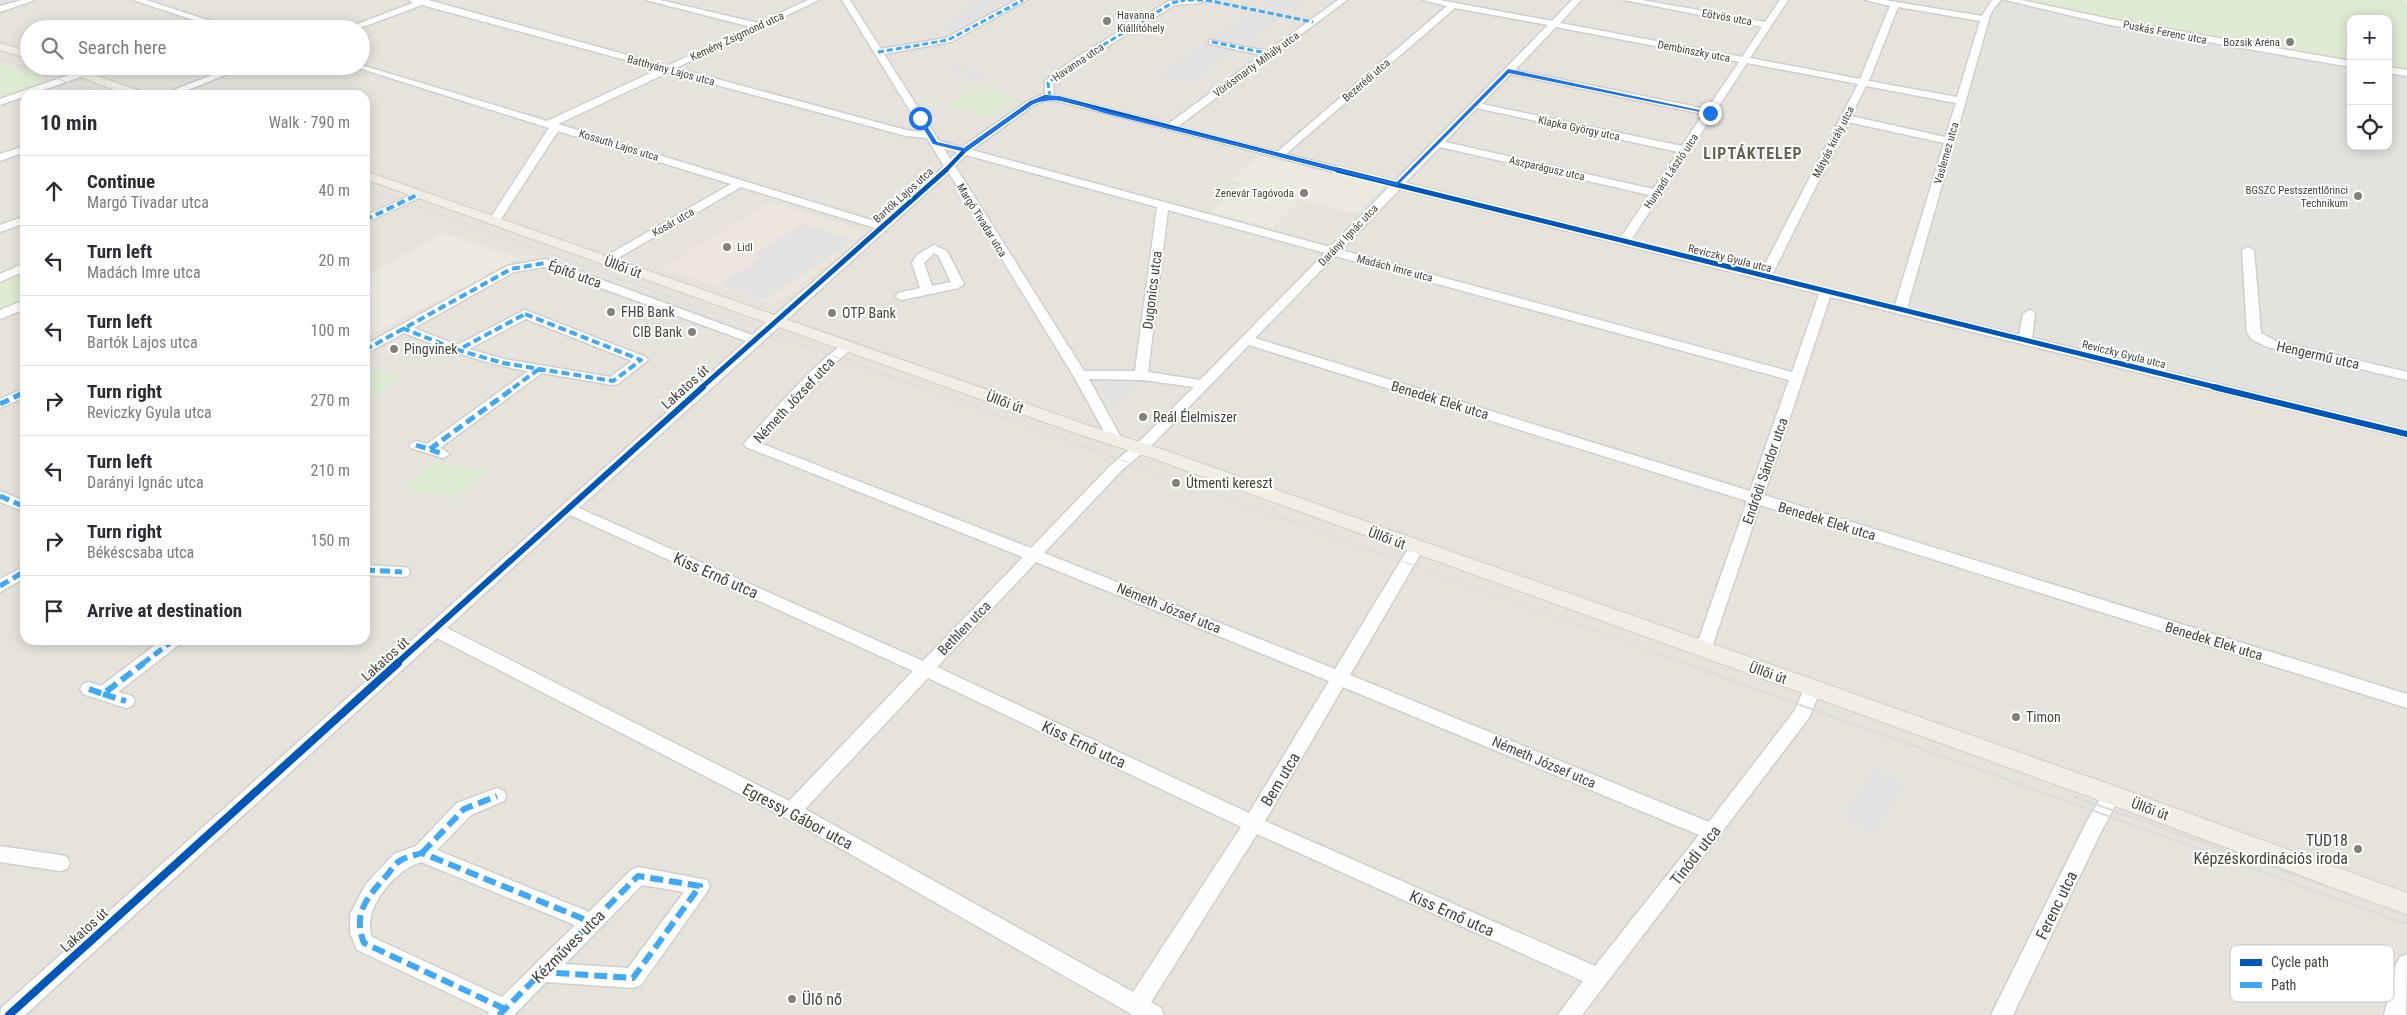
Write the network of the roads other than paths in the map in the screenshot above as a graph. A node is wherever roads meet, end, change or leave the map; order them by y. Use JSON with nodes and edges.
{"nodes":[{"id":1,"x":30,"y":0,"type":"edge"},
{"id":2,"x":136,"y":0,"type":"edge"},
{"id":3,"x":650,"y":0,"type":"edge"},
{"id":4,"x":815,"y":0,"type":"edge"},
{"id":5,"x":846,"y":0,"type":"edge"},
{"id":6,"x":1023,"y":0,"type":"edge"},
{"id":7,"x":1187,"y":0,"type":"edge"},
{"id":8,"x":1343,"y":0,"type":"edge"},
{"id":9,"x":1427,"y":0,"type":"edge"},
{"id":10,"x":1577,"y":0,"type":"edge"},
{"id":11,"x":1628,"y":0,"type":"edge"},
{"id":12,"x":1683,"y":0,"type":"edge"},
{"id":13,"x":1784,"y":0,"type":"edge"},
{"id":14,"x":1869,"y":0,"type":"edge"},
{"id":15,"x":1997,"y":0,"type":"edge"},
{"id":16,"x":2010,"y":0,"type":"edge"},
{"id":17,"x":421,"y":1,"type":"edge"},
{"id":18,"x":1202,"y":1,"type":"edge"},
{"id":19,"x":1453,"y":5,"type":"junction"},
{"id":20,"x":1895,"y":5,"type":"junction"},
{"id":21,"x":0,"y":9,"type":"edge"},
{"id":22,"x":1676,"y":9,"type":"junction"},
{"id":23,"x":1985,"y":19,"type":"junction"},
{"id":24,"x":202,"y":20,"type":"edge"},
{"id":25,"x":370,"y":21,"type":"edge"},
{"id":26,"x":1554,"y":24,"type":"junction"},
{"id":27,"x":1768,"y":24,"type":"junction"},
{"id":28,"x":758,"y":26,"type":"junction"},
{"id":29,"x":1212,"y":42,"type":"dead end"},
{"id":30,"x":0,"y":46,"type":"edge"},
{"id":31,"x":878,"y":52,"type":"junction"},
{"id":32,"x":20,"y":53,"type":"edge"},
{"id":33,"x":1271,"y":54,"type":"junction"},
{"id":34,"x":1744,"y":61,"type":"junction"},
{"id":35,"x":2347,"y":63,"type":"edge"},
{"id":36,"x":667,"y":69,"type":"junction"},
{"id":37,"x":370,"y":70,"type":"edge"},
{"id":38,"x":1508,"y":71,"type":"junction"},
{"id":39,"x":2392,"y":71,"type":"edge"},
{"id":40,"x":2407,"y":74,"type":"edge"},
{"id":41,"x":77,"y":75,"type":"edge"},
{"id":42,"x":83,"y":75,"type":"edge"},
{"id":43,"x":220,"y":75,"type":"edge"},
{"id":44,"x":1862,"y":83,"type":"junction"},
{"id":45,"x":34,"y":90,"type":"edge"},
{"id":46,"x":125,"y":90,"type":"edge"},
{"id":47,"x":179,"y":90,"type":"edge"},
{"id":48,"x":20,"y":95,"type":"edge"},
{"id":49,"x":1050,"y":97,"type":"junction"},
{"id":50,"x":1961,"y":101,"type":"junction"},
{"id":51,"x":0,"y":102,"type":"edge"},
{"id":52,"x":1475,"y":105,"type":"junction"},
{"id":53,"x":1710,"y":113,"type":"junction"},
{"id":54,"x":1845,"y":118,"type":"junction"},
{"id":55,"x":553,"y":125,"type":"junction"},
{"id":56,"x":1169,"y":128,"type":"junction"},
{"id":57,"x":932,"y":139,"type":"junction"},
{"id":58,"x":1950,"y":141,"type":"junction"},
{"id":59,"x":1438,"y":142,"type":"junction"},
{"id":60,"x":965,"y":150,"type":"junction"},
{"id":61,"x":1684,"y":150,"type":"junction"},
{"id":62,"x":20,"y":151,"type":"edge"},
{"id":63,"x":1279,"y":155,"type":"junction"},
{"id":64,"x":0,"y":158,"type":"edge"},
{"id":65,"x":949,"y":166,"type":"junction"},
{"id":66,"x":370,"y":177,"type":"edge"},
{"id":67,"x":741,"y":183,"type":"junction"},
{"id":68,"x":1397,"y":185,"type":"junction"},
{"id":69,"x":1656,"y":193,"type":"junction"},
{"id":70,"x":419,"y":194,"type":"junction"},
{"id":71,"x":1163,"y":205,"type":"junction"},
{"id":72,"x":370,"y":218,"type":"edge"},
{"id":73,"x":495,"y":220,"type":"junction"},
{"id":74,"x":20,"y":221,"type":"edge"},
{"id":75,"x":882,"y":228,"type":"junction"},
{"id":76,"x":0,"y":229,"type":"edge"},
{"id":77,"x":1624,"y":241,"type":"junction"},
{"id":78,"x":2248,"y":250,"type":"dead end"},
{"id":79,"x":1333,"y":251,"type":"junction"},
{"id":80,"x":605,"y":261,"type":"junction"},
{"id":81,"x":20,"y":269,"type":"edge"},
{"id":82,"x":1765,"y":277,"type":"junction"},
{"id":83,"x":0,"y":278,"type":"edge"},
{"id":84,"x":927,"y":290,"type":"dead end"},
{"id":85,"x":1826,"y":292,"type":"junction"},
{"id":86,"x":902,"y":296,"type":"dead end"},
{"id":87,"x":20,"y":306,"type":"edge"},
{"id":88,"x":1900,"y":310,"type":"junction"},
{"id":89,"x":2,"y":313,"type":"edge"},
{"id":90,"x":2029,"y":314,"type":"dead end"},
{"id":91,"x":778,"y":321,"type":"junction"},
{"id":92,"x":402,"y":328,"type":"junction"},
{"id":93,"x":754,"y":340,"type":"junction"},
{"id":94,"x":1247,"y":340,"type":"junction"},
{"id":95,"x":2025,"y":340,"type":"junction"},
{"id":96,"x":849,"y":346,"type":"junction"},
{"id":97,"x":370,"y":347,"type":"edge"},
{"id":98,"x":458,"y":350,"type":"junction"},
{"id":99,"x":539,"y":369,"type":"junction"},
{"id":100,"x":1080,"y":375,"type":"junction"},
{"id":101,"x":1141,"y":376,"type":"junction"},
{"id":102,"x":2407,"y":376,"type":"edge"},
{"id":103,"x":1798,"y":378,"type":"junction"},
{"id":104,"x":1203,"y":386,"type":"junction"},
{"id":105,"x":20,"y":394,"type":"edge"},
{"id":106,"x":0,"y":404,"type":"edge"},
{"id":107,"x":1103,"y":417,"type":"junction"},
{"id":108,"x":1084,"y":430,"type":"junction"},
{"id":109,"x":2407,"y":434,"type":"edge"},
{"id":110,"x":1116,"y":441,"type":"junction"},
{"id":111,"x":1140,"y":448,"type":"junction"},
{"id":112,"x":430,"y":449,"type":"dead end"},
{"id":113,"x":0,"y":496,"type":"edge"},
{"id":114,"x":1754,"y":498,"type":"junction"},
{"id":115,"x":20,"y":505,"type":"edge"},
{"id":116,"x":569,"y":509,"type":"junction"},
{"id":117,"x":1416,"y":548,"type":"junction"},
{"id":118,"x":1035,"y":554,"type":"junction"},
{"id":119,"x":370,"y":570,"type":"edge"},
{"id":120,"x":402,"y":572,"type":"dead end"},
{"id":121,"x":20,"y":574,"type":"edge"},
{"id":122,"x":0,"y":586,"type":"edge"},
{"id":123,"x":436,"y":630,"type":"junction"},
{"id":124,"x":166,"y":645,"type":"edge"},
{"id":125,"x":1703,"y":650,"type":"junction"},
{"id":126,"x":924,"y":669,"type":"junction"},
{"id":127,"x":1341,"y":678,"type":"junction"},
{"id":128,"x":1812,"y":689,"type":"junction"},
{"id":129,"x":126,"y":701,"type":"dead end"},
{"id":130,"x":2407,"y":701,"type":"edge"},
{"id":131,"x":2112,"y":795,"type":"junction"},
{"id":132,"x":497,"y":796,"type":"dead end"},
{"id":133,"x":790,"y":811,"type":"junction"},
{"id":134,"x":1253,"y":824,"type":"junction"},
{"id":135,"x":1713,"y":832,"type":"junction"},
{"id":136,"x":422,"y":852,"type":"junction"},
{"id":137,"x":0,"y":854,"type":"edge"},
{"id":138,"x":60,"y":863,"type":"dead end"},
{"id":139,"x":2407,"y":904,"type":"edge"},
{"id":140,"x":591,"y":922,"type":"junction"},
{"id":141,"x":2407,"y":964,"type":"edge"},
{"id":142,"x":542,"y":972,"type":"junction"},
{"id":143,"x":1599,"y":978,"type":"junction"},
{"id":144,"x":1136,"y":1006,"type":"junction"},
{"id":145,"x":502,"y":1012,"type":"edge"},
{"id":146,"x":9,"y":1015,"type":"edge"},
{"id":147,"x":1154,"y":1015,"type":"edge"},
{"id":148,"x":1569,"y":1015,"type":"edge"},
{"id":149,"x":2002,"y":1015,"type":"edge"},
{"id":150,"x":2395,"y":1015,"type":"edge"}],
"edges":[{"from":1,"to":21,"type":"street"},
{"from":2,"to":24,"type":"street"},
{"from":3,"to":28,"type":"street"},
{"from":4,"to":28,"type":"street","name":"Kemény Zsigmond utca"},
{"from":5,"to":31,"type":"street","name":"Margó Tivadar utca"},
{"from":6,"to":31,"type":"street"},
{"from":7,"to":18,"type":"street"},
{"from":7,"to":49,"type":"street","name":"Havanna utca"},
{"from":8,"to":33,"type":"street","name":"Vörösmarty Mihály utca"},
{"from":9,"to":19,"type":"street","name":"Dembinszky utca"},
{"from":10,"to":26,"type":"street","name":"Darányi Ignác utca"},
{"from":11,"to":22,"type":"street","name":"Eötvös utca"},
{"from":12,"to":22,"type":"street"},
{"from":13,"to":27,"type":"street","name":"Hunyadi László utca"},
{"from":14,"to":20,"type":"street"},
{"from":15,"to":23,"type":"street","name":"Vaslemez utca"},
{"from":16,"to":35,"type":"street","name":"Puskás Ferenc utca"},
{"from":17,"to":25,"type":"street"},
{"from":17,"to":36,"type":"street","name":"Batthyány Lajos utca"},
{"from":19,"to":26,"type":"street","name":"Dembinszky utca"},
{"from":19,"to":63,"type":"street","name":"Bezerédi utca"},
{"from":20,"to":23,"type":"street"},
{"from":20,"to":44,"type":"street","name":"Mátyás király utca"},
{"from":22,"to":27,"type":"street","name":"Eötvös utca"},
{"from":23,"to":50,"type":"street","name":"Vaslemez utca"},
{"from":26,"to":34,"type":"street","name":"Dembinszky utca"},
{"from":26,"to":38,"type":"street","name":"Darányi Ignác utca"},
{"from":27,"to":34,"type":"street","name":"Hunyadi László utca"},
{"from":28,"to":36,"type":"street","name":"Kemény Zsigmond utca"},
{"from":29,"to":33,"type":"street"},
{"from":30,"to":32,"type":"main road"},
{"from":31,"to":57,"type":"street","name":"Margó Tivadar utca"},
{"from":33,"to":56,"type":"street","name":"Vörösmarty Mihály utca"},
{"from":34,"to":44,"type":"street","name":"Dembinszky utca"},
{"from":34,"to":53,"type":"street","name":"Hunyadi László utca"},
{"from":36,"to":55,"type":"street","name":"Kemény Zsigmond utca"},
{"from":36,"to":57,"type":"street","name":"Batthyány Lajos utca"},
{"from":37,"to":55,"type":"street","name":"Kossuth Lajos utca"},
{"from":38,"to":52,"type":"street","name":"Darányi Ignác utca"},
{"from":38,"to":53,"type":"street"},
{"from":39,"to":40,"type":"street"},
{"from":41,"to":45,"type":"street"},
{"from":42,"to":46,"type":"main road"},
{"from":43,"to":47,"type":"street"},
{"from":44,"to":50,"type":"street","name":"Dembinszky utca"},
{"from":44,"to":54,"type":"street","name":"Mátyás király utca"},
{"from":48,"to":51,"type":"street"},
{"from":49,"to":56,"type":"street","name":"Reviczky Gyula utca"},
{"from":49,"to":60,"type":"street","name":"Bartók Lajos utca"},
{"from":50,"to":58,"type":"street","name":"Vaslemez utca"},
{"from":52,"to":59,"type":"street","name":"Darányi Ignác utca"},
{"from":52,"to":61,"type":"street","name":"Klapka György utca"},
{"from":53,"to":61,"type":"street","name":"Hunyadi László utca"},
{"from":54,"to":58,"type":"street"},
{"from":54,"to":82,"type":"street","name":"Mátyás király utca"},
{"from":55,"to":67,"type":"street","name":"Kossuth Lajos utca"},
{"from":55,"to":73,"type":"street"},
{"from":56,"to":63,"type":"street","name":"Reviczky Gyula utca"},
{"from":57,"to":60,"type":"street","name":"Madách Imre utca"},
{"from":57,"to":65,"type":"street","name":"Margó Tivadar utca"},
{"from":58,"to":88,"type":"street","name":"Vaslemez utca"},
{"from":59,"to":68,"type":"street","name":"Darányi Ignác utca"},
{"from":59,"to":69,"type":"street","name":"Aszparágusz utca"},
{"from":60,"to":65,"type":"street","name":"Bartók Lajos utca"},
{"from":60,"to":71,"type":"street","name":"Madách Imre utca"},
{"from":61,"to":69,"type":"street","name":"Hunyadi László utca"},
{"from":62,"to":64,"type":"street"},
{"from":63,"to":68,"type":"street","name":"Reviczky Gyula utca"},
{"from":65,"to":75,"type":"street","name":"Bartók Lajos utca"},
{"from":65,"to":100,"type":"street","name":"Margó Tivadar utca"},
{"from":66,"to":70,"type":"main road","name":"Üllői út"},
{"from":67,"to":75,"type":"street","name":"Kossuth Lajos utca"},
{"from":67,"to":80,"type":"street","name":"Kosár utca"},
{"from":68,"to":77,"type":"street","name":"Reviczky Gyula utca"},
{"from":68,"to":79,"type":"street","name":"Darányi Ignác utca"},
{"from":69,"to":77,"type":"street","name":"Hunyadi László utca"},
{"from":70,"to":72,"type":"street"},
{"from":70,"to":73,"type":"main road","name":"Üllői út"},
{"from":71,"to":79,"type":"street","name":"Madách Imre utca"},
{"from":71,"to":101,"type":"street","name":"Dugonics utca"},
{"from":73,"to":80,"type":"main road","name":"Üllői út"},
{"from":74,"to":76,"type":"street"},
{"from":75,"to":91,"type":"street","name":"Bartók Lajos utca"},
{"from":77,"to":82,"type":"street","name":"Reviczky Gyula utca"},
{"from":78,"to":102,"type":"street","name":"Hengermű utca"},
{"from":79,"to":94,"type":"street","name":"Darányi Ignác utca"},
{"from":79,"to":103,"type":"street","name":"Madách Imre utca"},
{"from":80,"to":91,"type":"main road","name":"Üllői út"},
{"from":81,"to":83,"type":"street"},
{"from":82,"to":85,"type":"street","name":"Reviczky Gyula utca"},
{"from":84,"to":86,"type":"street"},
{"from":85,"to":88,"type":"street","name":"Reviczky Gyula utca"},
{"from":85,"to":103,"type":"street","name":"Endrődi Sándor utca"},
{"from":87,"to":89,"type":"street"},
{"from":88,"to":95,"type":"street","name":"Reviczky Gyula utca"},
{"from":90,"to":95,"type":"street"},
{"from":91,"to":93,"type":"street","name":"Lakatos út"},
{"from":91,"to":96,"type":"main road","name":"Üllői út"},
{"from":92,"to":93,"type":"street","name":"Építő utca"},
{"from":92,"to":97,"type":"street","name":"Építő utca"},
{"from":92,"to":98,"type":"street"},
{"from":93,"to":116,"type":"street","name":"Lakatos út"},
{"from":94,"to":104,"type":"street","name":"Darányi Ignác utca"},
{"from":94,"to":114,"type":"street","name":"Benedek Elek utca"},
{"from":95,"to":109,"type":"street","name":"Reviczky Gyula utca"},
{"from":96,"to":108,"type":"main road","name":"Üllői út"},
{"from":96,"to":118,"type":"street","name":"Németh József utca"},
{"from":98,"to":99,"type":"street"},
{"from":98,"to":99,"type":"street"},
{"from":99,"to":112,"type":"street"},
{"from":100,"to":101,"type":"street"},
{"from":100,"to":107,"type":"street","name":"Margó Tivadar utca"},
{"from":101,"to":104,"type":"street"},
{"from":103,"to":114,"type":"street","name":"Endrődi Sándor utca"},
{"from":104,"to":111,"type":"street","name":"Darányi Ignác utca"},
{"from":105,"to":106,"type":"street"},
{"from":107,"to":108,"type":"street"},
{"from":107,"to":110,"type":"street","name":"Margó Tivadar utca"},
{"from":108,"to":110,"type":"main road","name":"Üllői út"},
{"from":110,"to":111,"type":"main road","name":"Üllői út"},
{"from":111,"to":117,"type":"main road","name":"Üllői út"},
{"from":111,"to":118,"type":"street","name":"Bethlen utca"},
{"from":113,"to":115,"type":"street"},
{"from":114,"to":125,"type":"street","name":"Endrődi Sándor utca"},
{"from":114,"to":130,"type":"street","name":"Benedek Elek utca"},
{"from":116,"to":123,"type":"street","name":"Lakatos út"},
{"from":116,"to":126,"type":"street","name":"Kiss Ernő utca"},
{"from":117,"to":125,"type":"main road","name":"Üllői út"},
{"from":117,"to":127,"type":"street","name":"Bem utca"},
{"from":118,"to":126,"type":"street","name":"Bethlen utca"},
{"from":118,"to":127,"type":"street","name":"Németh József utca"},
{"from":119,"to":120,"type":"street"},
{"from":121,"to":122,"type":"street"},
{"from":123,"to":133,"type":"street","name":"Egressy Gábor utca"},
{"from":123,"to":146,"type":"street","name":"Lakatos út"},
{"from":124,"to":129,"type":"street"},
{"from":125,"to":128,"type":"main road","name":"Üllői út"},
{"from":126,"to":133,"type":"street","name":"Bethlen utca"},
{"from":126,"to":134,"type":"street","name":"Kiss Ernő utca"},
{"from":127,"to":134,"type":"street","name":"Bem utca"},
{"from":127,"to":135,"type":"street","name":"Németh József utca"},
{"from":128,"to":131,"type":"main road","name":"Üllői út"},
{"from":128,"to":135,"type":"street","name":"Tinódi utca"},
{"from":131,"to":139,"type":"main road","name":"Üllői út"},
{"from":131,"to":149,"type":"street","name":"Ferenc utca"},
{"from":132,"to":136,"type":"street"},
{"from":133,"to":144,"type":"street","name":"Egressy Gábor utca"},
{"from":134,"to":143,"type":"street","name":"Kiss Ernő utca"},
{"from":134,"to":144,"type":"street","name":"Bem utca"},
{"from":135,"to":143,"type":"street","name":"Tinódi utca"},
{"from":136,"to":140,"type":"street"},
{"from":136,"to":145,"type":"street"},
{"from":137,"to":138,"type":"street"},
{"from":140,"to":142,"type":"street","name":"Kézműves utca"},
{"from":140,"to":142,"type":"street","name":"Kézműves utca"},
{"from":141,"to":150,"type":"street"},
{"from":142,"to":145,"type":"street","name":"Kézműves utca"},
{"from":143,"to":148,"type":"street","name":"Tinódi utca"},
{"from":144,"to":147,"type":"street","name":"Egressy Gábor utca"}]}
